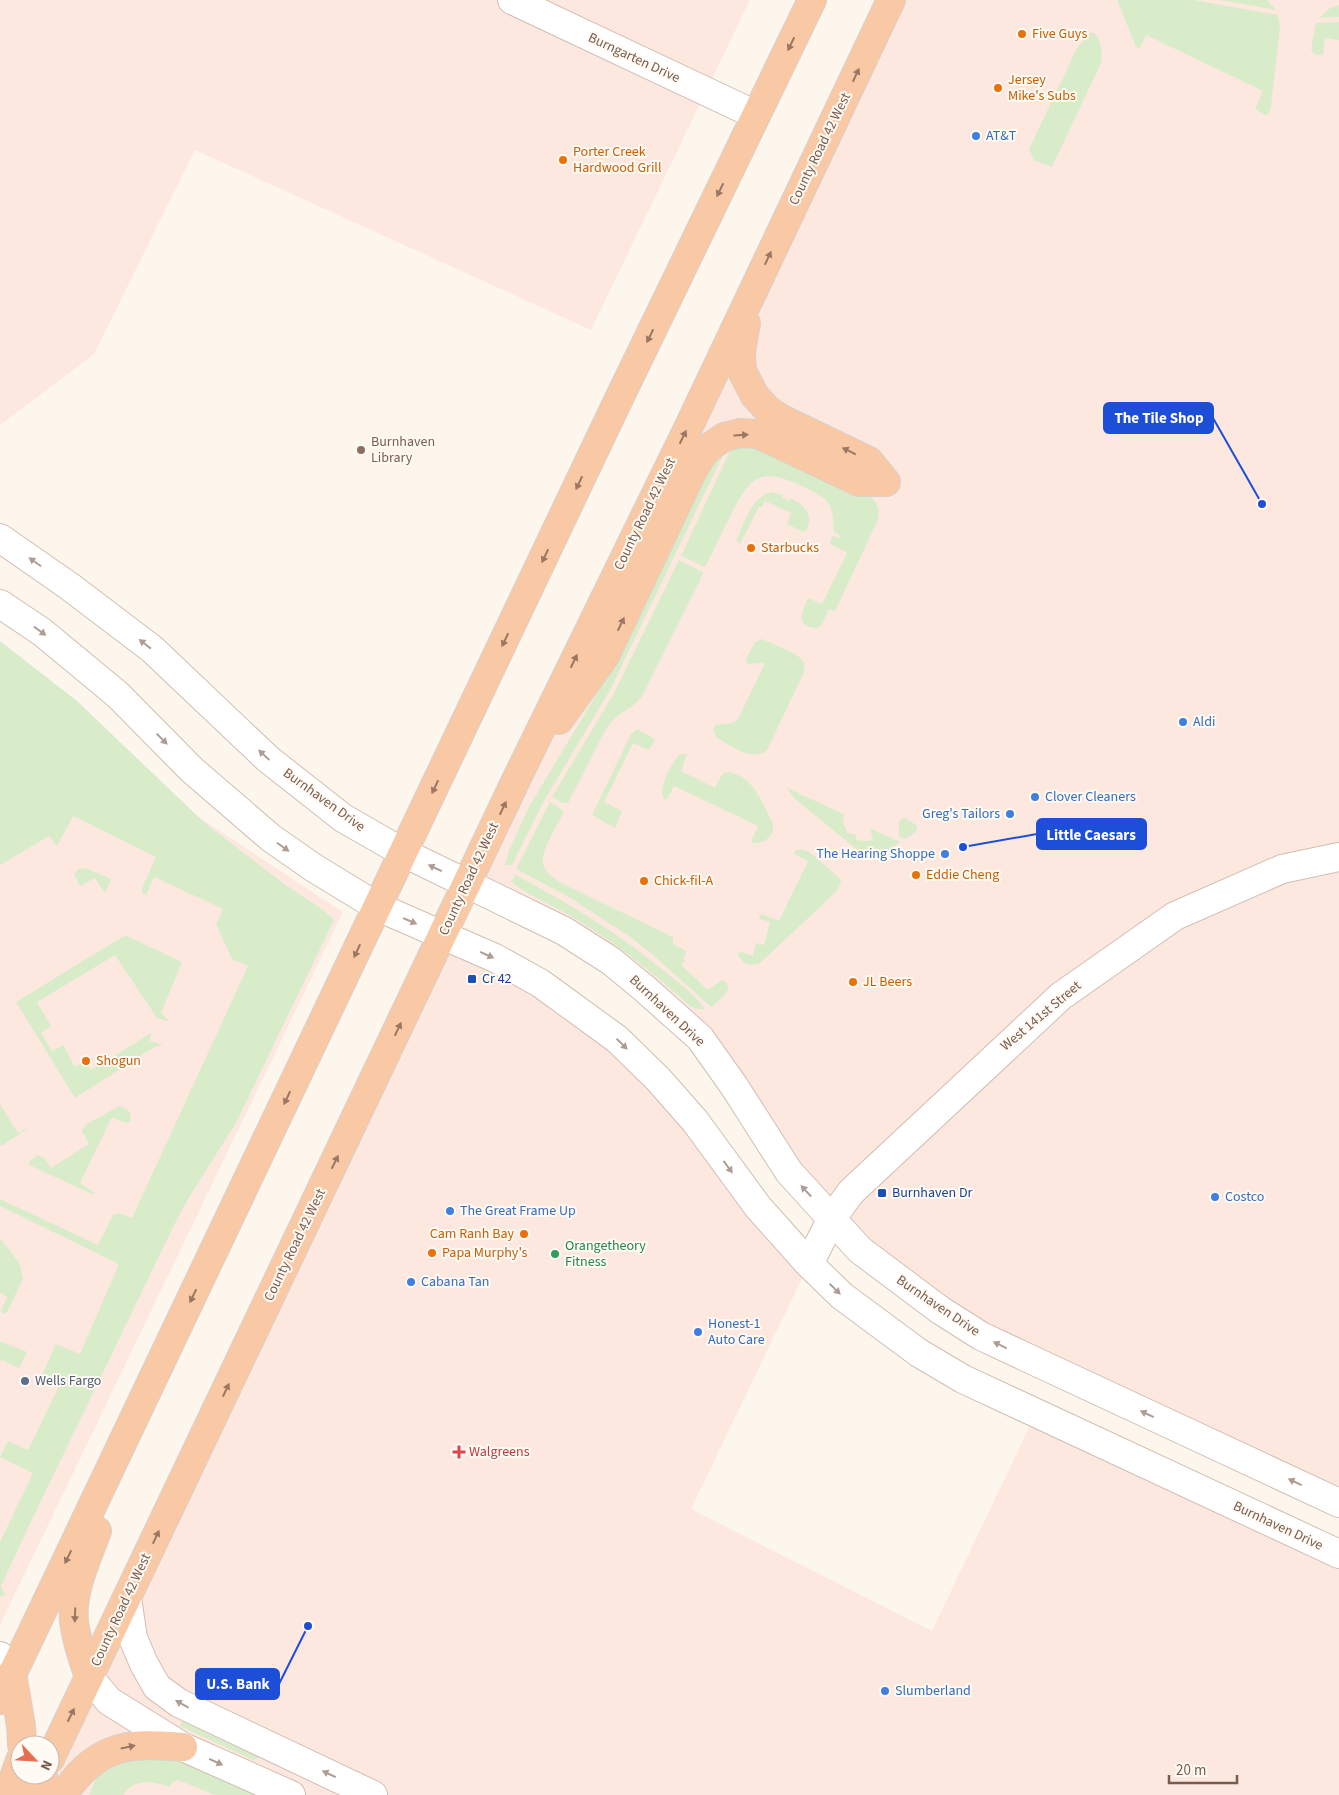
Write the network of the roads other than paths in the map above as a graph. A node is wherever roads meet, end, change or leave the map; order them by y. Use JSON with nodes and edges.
{"nodes":[{"id":1,"x":512,"y":0,"type":"edge"},
{"id":2,"x":812,"y":0,"type":"edge"},
{"id":3,"x":891,"y":0,"type":"edge"},
{"id":4,"x":756,"y":115,"type":"junction"},
{"id":5,"x":749,"y":297,"type":"junction"},
{"id":6,"x":0,"y":538,"type":"edge"},
{"id":7,"x":0,"y":604,"type":"edge"},
{"id":8,"x":516,"y":780,"type":"junction"},
{"id":9,"x":404,"y":853,"type":"junction"},
{"id":10,"x":1339,"y":857,"type":"edge"},
{"id":11,"x":467,"y":884,"type":"junction"},
{"id":12,"x":378,"y":907,"type":"junction"},
{"id":13,"x":443,"y":935,"type":"junction"},
{"id":14,"x":832,"y":1218,"type":"junction"},
{"id":15,"x":809,"y":1264,"type":"junction"},
{"id":16,"x":142,"y":1402,"type":"junction"},
{"id":17,"x":1339,"y":1503,"type":"edge"},
{"id":18,"x":1339,"y":1554,"type":"edge"},
{"id":19,"x":127,"y":1598,"type":"junction"},
{"id":20,"x":6,"y":1665,"type":"edge"},
{"id":21,"x":89,"y":1677,"type":"junction"},
{"id":22,"x":0,"y":1700,"type":"edge"},
{"id":23,"x":21,"y":1735,"type":"edge"},
{"id":24,"x":60,"y":1739,"type":"edge"},
{"id":25,"x":183,"y":1747,"type":"junction"},
{"id":26,"x":63,"y":1795,"type":"edge"},
{"id":27,"x":291,"y":1795,"type":"edge"},
{"id":28,"x":372,"y":1795,"type":"edge"}],
"edges":[{"from":1,"to":4,"type":"street","name":"Burngarten Drive"},
{"from":2,"to":4,"type":"highway","one_way":true},
{"from":5,"to":3,"type":"highway","name":"County Road 42 West","one_way":true},
{"from":4,"to":9,"type":"highway","one_way":true},
{"from":8,"to":5,"type":"highway","name":"County Road 42 West","one_way":true},
{"from":8,"to":5,"type":"highway","one_way":true},
{"from":9,"to":6,"type":"street","name":"Burnhaven Drive","one_way":true},
{"from":7,"to":12,"type":"street","name":"Burnhaven Drive","one_way":true},
{"from":11,"to":8,"type":"highway","name":"County Road 42 West","one_way":true},
{"from":11,"to":9,"type":"street","name":"Burnhaven Drive","one_way":true},
{"from":9,"to":12,"type":"highway"},
{"from":10,"to":14,"type":"street","name":"West 141st Street"},
{"from":11,"to":13,"type":"highway","name":"County Road 42 West"},
{"from":14,"to":11,"type":"street","name":"Burnhaven Drive","one_way":true},
{"from":12,"to":13,"type":"street","name":"Burnhaven Drive","one_way":true},
{"from":12,"to":16,"type":"highway","one_way":true},
{"from":13,"to":15,"type":"street","name":"Burnhaven Drive","one_way":true},
{"from":19,"to":13,"type":"highway","name":"County Road 42 West","one_way":true},
{"from":14,"to":15,"type":"street","name":"West 141st Street"},
{"from":17,"to":14,"type":"street","name":"Burnhaven Drive","one_way":true},
{"from":15,"to":18,"type":"street","name":"Burnhaven Drive","one_way":true},
{"from":16,"to":20,"type":"highway","one_way":true},
{"from":16,"to":21,"type":"highway","one_way":true},
{"from":19,"to":21,"type":"highway","name":"County Road 42 West"},
{"from":28,"to":19,"type":"street","one_way":true},
{"from":20,"to":22,"type":"highway"},
{"from":20,"to":23,"type":"highway"},
{"from":24,"to":21,"type":"highway","name":"County Road 42 West","one_way":true},
{"from":21,"to":25,"type":"street"},
{"from":26,"to":25,"type":"highway","one_way":true},
{"from":25,"to":27,"type":"street","one_way":true}]}
